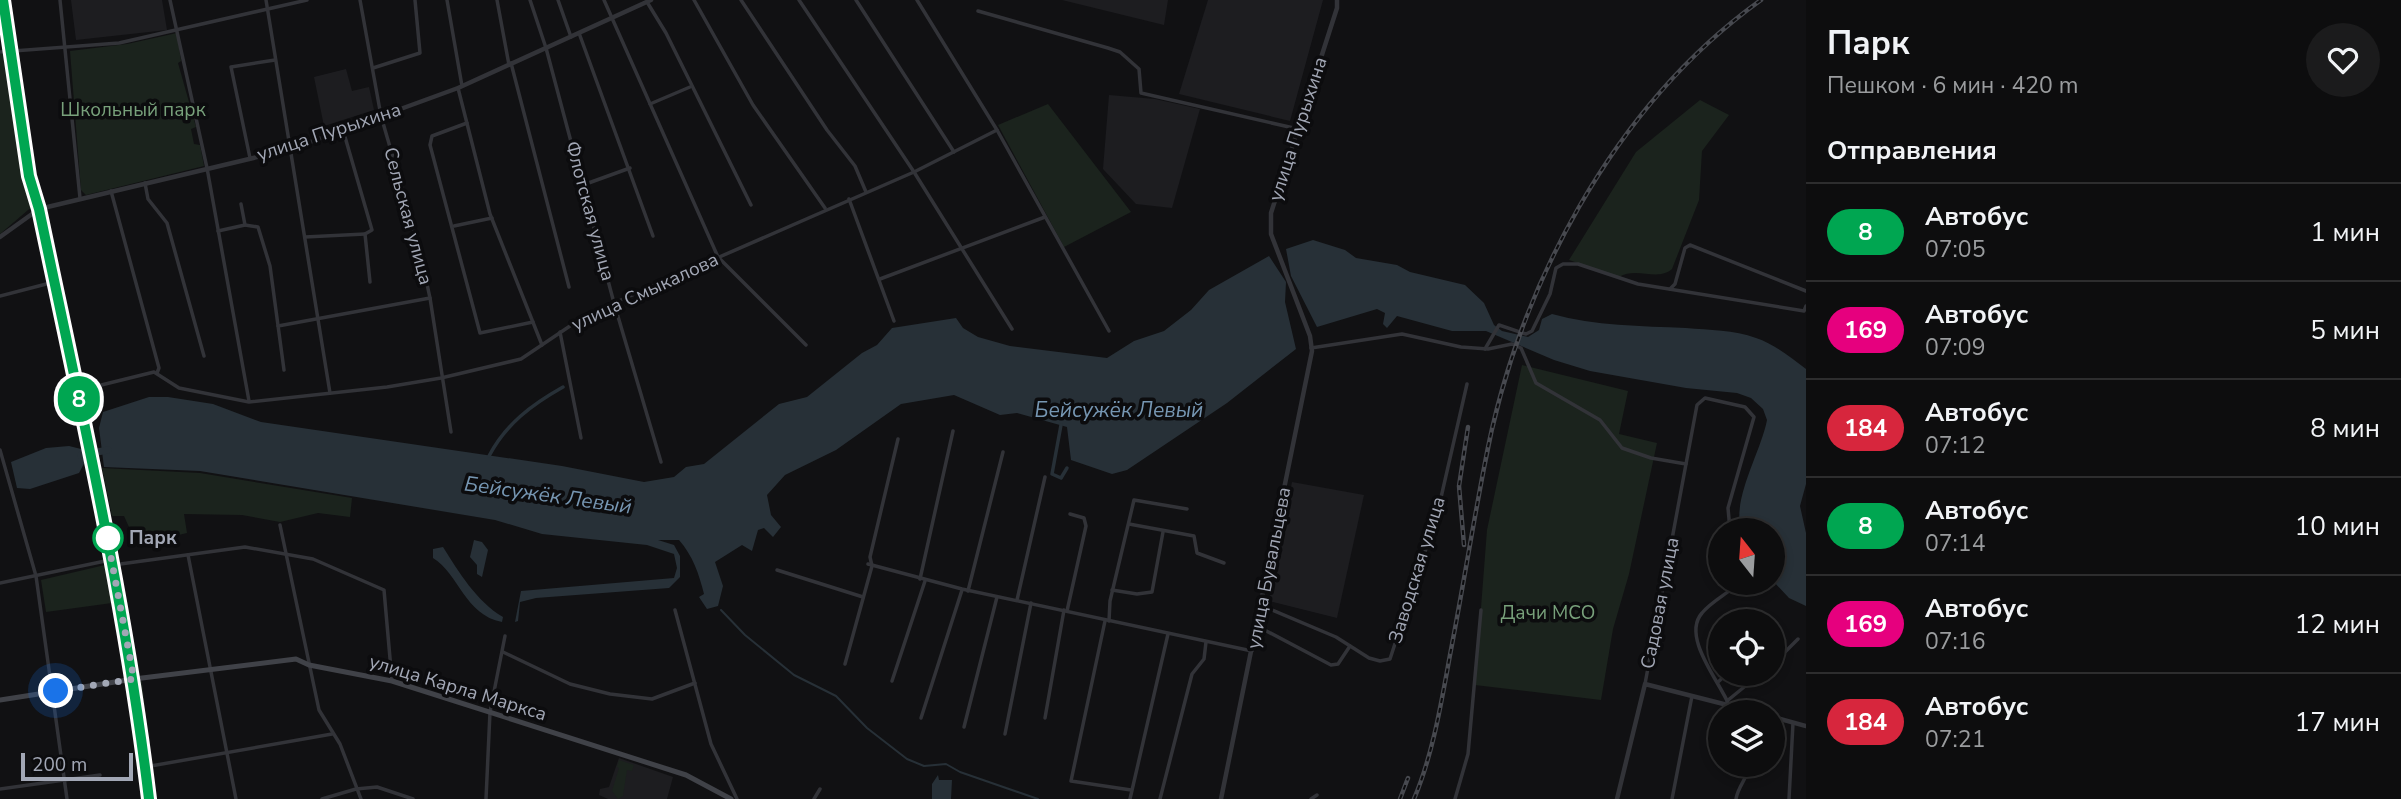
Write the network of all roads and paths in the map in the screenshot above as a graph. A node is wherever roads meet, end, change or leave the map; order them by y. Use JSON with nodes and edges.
{"nodes":[{"id":1,"x":3,"y":0,"type":"edge"},
{"id":2,"x":60,"y":0,"type":"edge"},
{"id":3,"x":170,"y":0,"type":"edge"},
{"id":4,"x":266,"y":0,"type":"edge"},
{"id":5,"x":307,"y":0,"type":"edge"},
{"id":6,"x":360,"y":0,"type":"edge"},
{"id":7,"x":415,"y":0,"type":"edge"},
{"id":8,"x":447,"y":0,"type":"edge"},
{"id":9,"x":497,"y":0,"type":"edge"},
{"id":10,"x":530,"y":0,"type":"edge"},
{"id":11,"x":558,"y":0,"type":"edge"},
{"id":12,"x":604,"y":0,"type":"edge"},
{"id":13,"x":694,"y":0,"type":"edge"},
{"id":14,"x":741,"y":0,"type":"edge"},
{"id":15,"x":799,"y":0,"type":"edge"},
{"id":16,"x":856,"y":0,"type":"edge"},
{"id":17,"x":917,"y":0,"type":"edge"},
{"id":18,"x":1337,"y":0,"type":"edge"},
{"id":19,"x":649,"y":1,"type":"edge"},
{"id":20,"x":267,"y":11,"type":"junction"},
{"id":21,"x":978,"y":11,"type":"dead end"},
{"id":22,"x":612,"y":18,"type":"junction"},
{"id":23,"x":180,"y":32,"type":"junction"},
{"id":24,"x":579,"y":33,"type":"junction"},
{"id":25,"x":571,"y":37,"type":"junction"},
{"id":26,"x":546,"y":48,"type":"junction"},
{"id":27,"x":66,"y":49,"type":"junction"},
{"id":28,"x":9,"y":50,"type":"junction"},
{"id":29,"x":0,"y":52,"type":"edge"},
{"id":30,"x":275,"y":60,"type":"junction"},
{"id":31,"x":510,"y":64,"type":"junction"},
{"id":32,"x":373,"y":68,"type":"junction"},
{"id":33,"x":460,"y":87,"type":"junction"},
{"id":34,"x":691,"y":87,"type":"junction"},
{"id":35,"x":650,"y":104,"type":"junction"},
{"id":36,"x":381,"y":116,"type":"junction"},
{"id":37,"x":467,"y":123,"type":"junction"},
{"id":38,"x":1298,"y":129,"type":"junction"},
{"id":39,"x":344,"y":130,"type":"junction"},
{"id":40,"x":997,"y":130,"type":"junction"},
{"id":41,"x":291,"y":149,"type":"junction"},
{"id":42,"x":954,"y":152,"type":"junction"},
{"id":43,"x":250,"y":158,"type":"junction"},
{"id":44,"x":207,"y":168,"type":"junction"},
{"id":45,"x":630,"y":168,"type":"junction"},
{"id":46,"x":914,"y":172,"type":"junction"},
{"id":47,"x":145,"y":183,"type":"junction"},
{"id":48,"x":583,"y":185,"type":"junction"},
{"id":49,"x":111,"y":191,"type":"junction"},
{"id":50,"x":866,"y":192,"type":"junction"},
{"id":51,"x":80,"y":198,"type":"junction"},
{"id":52,"x":849,"y":199,"type":"junction"},
{"id":53,"x":241,"y":204,"type":"dead end"},
{"id":54,"x":751,"y":205,"type":"dead end"},
{"id":55,"x":39,"y":209,"type":"junction"},
{"id":56,"x":826,"y":209,"type":"junction"},
{"id":57,"x":1045,"y":217,"type":"junction"},
{"id":58,"x":492,"y":218,"type":"junction"},
{"id":59,"x":245,"y":225,"type":"junction"},
{"id":60,"x":454,"y":226,"type":"junction"},
{"id":61,"x":218,"y":231,"type":"junction"},
{"id":62,"x":365,"y":234,"type":"junction"},
{"id":63,"x":653,"y":236,"type":"dead end"},
{"id":64,"x":0,"y":237,"type":"edge"},
{"id":65,"x":305,"y":237,"type":"junction"},
{"id":66,"x":964,"y":250,"type":"junction"},
{"id":67,"x":718,"y":257,"type":"junction"},
{"id":68,"x":880,"y":279,"type":"junction"},
{"id":69,"x":54,"y":282,"type":"junction"},
{"id":70,"x":370,"y":282,"type":"dead end"},
{"id":71,"x":569,"y":287,"type":"dead end"},
{"id":72,"x":1670,"y":289,"type":"junction"},
{"id":73,"x":1806,"y":291,"type":"edge"},
{"id":74,"x":0,"y":296,"type":"edge"},
{"id":75,"x":430,"y":298,"type":"junction"},
{"id":76,"x":614,"y":303,"type":"junction"},
{"id":77,"x":1806,"y":306,"type":"edge"},
{"id":78,"x":318,"y":316,"type":"junction"},
{"id":79,"x":894,"y":321,"type":"dead end"},
{"id":80,"x":533,"y":322,"type":"junction"},
{"id":81,"x":278,"y":326,"type":"junction"},
{"id":82,"x":1012,"y":329,"type":"dead end"},
{"id":83,"x":1109,"y":331,"type":"dead end"},
{"id":84,"x":560,"y":332,"type":"junction"},
{"id":85,"x":1310,"y":336,"type":"joint"},
{"id":86,"x":542,"y":345,"type":"junction"},
{"id":87,"x":806,"y":345,"type":"dead end"},
{"id":88,"x":1311,"y":348,"type":"junction"},
{"id":89,"x":1485,"y":349,"type":"junction"},
{"id":90,"x":204,"y":356,"type":"dead end"},
{"id":91,"x":284,"y":370,"type":"dead end"},
{"id":92,"x":157,"y":373,"type":"junction"},
{"id":93,"x":441,"y":378,"type":"junction"},
{"id":94,"x":1467,"y":384,"type":"dead end"},
{"id":95,"x":77,"y":391,"type":"junction"},
{"id":96,"x":330,"y":393,"type":"junction"},
{"id":97,"x":249,"y":401,"type":"junction"},
{"id":98,"x":953,"y":431,"type":"dead end"},
{"id":99,"x":451,"y":432,"type":"dead end"},
{"id":100,"x":581,"y":438,"type":"dead end"},
{"id":101,"x":898,"y":439,"type":"dead end"},
{"id":102,"x":0,"y":450,"type":"edge"},
{"id":103,"x":1003,"y":452,"type":"dead end"},
{"id":104,"x":662,"y":462,"type":"dead end"},
{"id":105,"x":1686,"y":464,"type":"junction"},
{"id":106,"x":1045,"y":477,"type":"dead end"},
{"id":107,"x":1187,"y":509,"type":"dead end"},
{"id":108,"x":1070,"y":514,"type":"dead end"},
{"id":109,"x":1729,"y":518,"type":"edge"},
{"id":110,"x":280,"y":524,"type":"dead end"},
{"id":111,"x":1129,"y":524,"type":"junction"},
{"id":112,"x":1163,"y":532,"type":"junction"},
{"id":113,"x":188,"y":555,"type":"junction"},
{"id":114,"x":288,"y":555,"type":"junction"},
{"id":115,"x":113,"y":563,"type":"junction"},
{"id":116,"x":1224,"y":563,"type":"dead end"},
{"id":117,"x":870,"y":565,"type":"junction"},
{"id":118,"x":777,"y":570,"type":"dead end"},
{"id":119,"x":36,"y":576,"type":"junction"},
{"id":120,"x":922,"y":580,"type":"junction"},
{"id":121,"x":0,"y":583,"type":"edge"},
{"id":122,"x":962,"y":589,"type":"junction"},
{"id":123,"x":1112,"y":590,"type":"junction"},
{"id":124,"x":968,"y":591,"type":"junction"},
{"id":125,"x":1724,"y":595,"type":"edge"},
{"id":126,"x":863,"y":597,"type":"junction"},
{"id":127,"x":997,"y":597,"type":"junction"},
{"id":128,"x":1017,"y":600,"type":"junction"},
{"id":129,"x":1031,"y":603,"type":"junction"},
{"id":130,"x":675,"y":610,"type":"dead end"},
{"id":131,"x":1481,"y":610,"type":"dead end"},
{"id":132,"x":1065,"y":611,"type":"junction"},
{"id":133,"x":1260,"y":611,"type":"junction"},
{"id":134,"x":1107,"y":621,"type":"junction"},
{"id":135,"x":1257,"y":626,"type":"junction"},
{"id":136,"x":1168,"y":634,"type":"junction"},
{"id":137,"x":505,"y":636,"type":"dead end"},
{"id":138,"x":1798,"y":639,"type":"dead end"},
{"id":139,"x":1206,"y":642,"type":"junction"},
{"id":140,"x":1350,"y":646,"type":"junction"},
{"id":141,"x":1252,"y":651,"type":"junction"},
{"id":142,"x":503,"y":652,"type":"junction"},
{"id":143,"x":1785,"y":652,"type":"edge"},
{"id":144,"x":845,"y":664,"type":"dead end"},
{"id":145,"x":309,"y":665,"type":"junction"},
{"id":146,"x":1708,"y":668,"type":"edge"},
{"id":147,"x":208,"y":669,"type":"junction"},
{"id":148,"x":134,"y":679,"type":"junction"},
{"id":149,"x":392,"y":681,"type":"junction"},
{"id":150,"x":892,"y":681,"type":"dead end"},
{"id":151,"x":695,"y":683,"type":"junction"},
{"id":152,"x":1645,"y":684,"type":"junction"},
{"id":153,"x":1747,"y":686,"type":"edge"},
{"id":154,"x":53,"y":691,"type":"junction"},
{"id":155,"x":1692,"y":696,"type":"junction"},
{"id":156,"x":0,"y":700,"type":"edge"},
{"id":157,"x":1713,"y":700,"type":"edge"},
{"id":158,"x":1731,"y":700,"type":"edge"},
{"id":159,"x":490,"y":712,"type":"junction"},
{"id":160,"x":921,"y":718,"type":"dead end"},
{"id":161,"x":1045,"y":718,"type":"dead end"},
{"id":162,"x":1785,"y":721,"type":"edge"},
{"id":163,"x":1793,"y":723,"type":"junction"},
{"id":164,"x":1806,"y":726,"type":"edge"},
{"id":165,"x":964,"y":727,"type":"dead end"},
{"id":166,"x":332,"y":734,"type":"junction"},
{"id":167,"x":1005,"y":734,"type":"dead end"},
{"id":168,"x":228,"y":753,"type":"junction"},
{"id":169,"x":145,"y":767,"type":"junction"},
{"id":170,"x":100,"y":775,"type":"dead end"},
{"id":171,"x":1747,"y":777,"type":"edge"},
{"id":172,"x":66,"y":779,"type":"junction"},
{"id":173,"x":0,"y":789,"type":"edge"},
{"id":174,"x":356,"y":789,"type":"junction"},
{"id":175,"x":820,"y":789,"type":"dead end"},
{"id":176,"x":1132,"y":790,"type":"junction"},
{"id":177,"x":1317,"y":794,"type":"dead end"},
{"id":178,"x":67,"y":799,"type":"edge"},
{"id":179,"x":149,"y":799,"type":"edge"},
{"id":180,"x":236,"y":799,"type":"edge"},
{"id":181,"x":322,"y":799,"type":"edge"},
{"id":182,"x":362,"y":799,"type":"edge"},
{"id":183,"x":413,"y":799,"type":"edge"},
{"id":184,"x":486,"y":799,"type":"edge"},
{"id":185,"x":731,"y":799,"type":"edge"},
{"id":186,"x":737,"y":799,"type":"edge"},
{"id":187,"x":814,"y":799,"type":"edge"},
{"id":188,"x":1130,"y":799,"type":"edge"},
{"id":189,"x":1160,"y":799,"type":"edge"},
{"id":190,"x":1221,"y":799,"type":"edge"},
{"id":191,"x":1311,"y":799,"type":"edge"},
{"id":192,"x":1455,"y":799,"type":"edge"},
{"id":193,"x":1617,"y":799,"type":"edge"},
{"id":194,"x":1672,"y":799,"type":"edge"},
{"id":195,"x":1736,"y":799,"type":"edge"},
{"id":196,"x":1789,"y":799,"type":"edge"}],
"edges":[{"from":1,"to":28,"type":"street"},
{"from":2,"to":27,"type":"street"},
{"from":3,"to":23,"type":"street"},
{"from":4,"to":20,"type":"street"},
{"from":5,"to":20,"type":"street"},
{"from":6,"to":32,"type":"street","name":"Сельская улица"},
{"from":7,"to":32,"type":"street"},
{"from":8,"to":33,"type":"street"},
{"from":9,"to":31,"type":"street"},
{"from":10,"to":26,"type":"street","name":"Флотская улица"},
{"from":11,"to":25,"type":"street"},
{"from":12,"to":22,"type":"street"},
{"from":13,"to":56,"type":"street"},
{"from":14,"to":50,"type":"street"},
{"from":15,"to":46,"type":"street"},
{"from":16,"to":42,"type":"street"},
{"from":17,"to":40,"type":"street"},
{"from":18,"to":38,"type":"street","name":"улица Пурыхина"},
{"from":19,"to":22,"type":"street","name":"улица Пурыхина"},
{"from":19,"to":34,"type":"street"},
{"from":20,"to":23,"type":"street"},
{"from":20,"to":30,"type":"street"},
{"from":21,"to":38,"type":"street"},
{"from":22,"to":24,"type":"street","name":"улица Пурыхина"},
{"from":22,"to":35,"type":"street"},
{"from":23,"to":27,"type":"street"},
{"from":23,"to":44,"type":"street"},
{"from":24,"to":25,"type":"street","name":"улица Пурыхина"},
{"from":24,"to":45,"type":"street"},
{"from":25,"to":26,"type":"street","name":"улица Пурыхина"},
{"from":26,"to":31,"type":"street","name":"улица Пурыхина"},
{"from":26,"to":48,"type":"street","name":"Флотская улица"},
{"from":27,"to":28,"type":"street"},
{"from":27,"to":51,"type":"street"},
{"from":28,"to":29,"type":"street"},
{"from":28,"to":55,"type":"street"},
{"from":30,"to":41,"type":"street"},
{"from":30,"to":43,"type":"street"},
{"from":31,"to":33,"type":"street","name":"улица Пурыхина"},
{"from":31,"to":71,"type":"street"},
{"from":32,"to":36,"type":"street","name":"Сельская улица"},
{"from":33,"to":36,"type":"street","name":"улица Пурыхина"},
{"from":33,"to":37,"type":"street"},
{"from":34,"to":35,"type":"street"},
{"from":34,"to":54,"type":"street"},
{"from":35,"to":67,"type":"street"},
{"from":36,"to":39,"type":"street","name":"улица Пурыхина"},
{"from":36,"to":75,"type":"street","name":"Сельская улица"},
{"from":37,"to":58,"type":"street"},
{"from":37,"to":60,"type":"street"},
{"from":38,"to":85,"type":"street","name":"улица Пурыхина"},
{"from":39,"to":41,"type":"street","name":"улица Пурыхина"},
{"from":39,"to":62,"type":"street"},
{"from":40,"to":42,"type":"street","name":"улица Смыкалова"},
{"from":40,"to":57,"type":"street"},
{"from":41,"to":43,"type":"street","name":"улица Пурыхина"},
{"from":41,"to":65,"type":"street"},
{"from":42,"to":46,"type":"street","name":"улица Смыкалова"},
{"from":43,"to":44,"type":"street","name":"улица Пурыхина"},
{"from":44,"to":47,"type":"street","name":"улица Пурыхина"},
{"from":44,"to":61,"type":"street"},
{"from":45,"to":48,"type":"street"},
{"from":45,"to":63,"type":"street"},
{"from":46,"to":50,"type":"street","name":"улица Смыкалова"},
{"from":46,"to":66,"type":"street"},
{"from":47,"to":49,"type":"street","name":"улица Пурыхина"},
{"from":47,"to":90,"type":"street"},
{"from":48,"to":76,"type":"street","name":"Флотская улица"},
{"from":49,"to":51,"type":"street","name":"улица Пурыхина"},
{"from":49,"to":92,"type":"street"},
{"from":50,"to":52,"type":"street","name":"улица Смыкалова"},
{"from":51,"to":55,"type":"street","name":"улица Пурыхина"},
{"from":52,"to":56,"type":"street","name":"улица Смыкалова"},
{"from":52,"to":68,"type":"street"},
{"from":53,"to":59,"type":"street"},
{"from":55,"to":64,"type":"street","name":"улица Пурыхина"},
{"from":55,"to":69,"type":"street"},
{"from":56,"to":67,"type":"street","name":"улица Смыкалова"},
{"from":57,"to":66,"type":"street"},
{"from":57,"to":83,"type":"street"},
{"from":58,"to":60,"type":"street"},
{"from":58,"to":80,"type":"street"},
{"from":59,"to":61,"type":"street"},
{"from":59,"to":81,"type":"street"},
{"from":60,"to":80,"type":"street"},
{"from":61,"to":97,"type":"street"},
{"from":62,"to":65,"type":"street"},
{"from":62,"to":70,"type":"street"},
{"from":65,"to":78,"type":"street"},
{"from":66,"to":68,"type":"street"},
{"from":66,"to":82,"type":"street"},
{"from":67,"to":76,"type":"street","name":"улица Смыкалова"},
{"from":67,"to":87,"type":"street"},
{"from":68,"to":79,"type":"street"},
{"from":69,"to":74,"type":"street"},
{"from":69,"to":95,"type":"street"},
{"from":72,"to":73,"type":"street"},
{"from":72,"to":77,"type":"street"},
{"from":72,"to":89,"type":"street"},
{"from":75,"to":78,"type":"street"},
{"from":75,"to":93,"type":"street","name":"Сельская улица"},
{"from":76,"to":84,"type":"street","name":"улица Смыкалова"},
{"from":76,"to":104,"type":"street","name":"Флотская улица"},
{"from":78,"to":81,"type":"street"},
{"from":78,"to":96,"type":"street"},
{"from":80,"to":86,"type":"street"},
{"from":81,"to":91,"type":"street"},
{"from":84,"to":86,"type":"street","name":"улица Смыкалова"},
{"from":84,"to":100,"type":"street"},
{"from":85,"to":88,"type":"street","name":"улица Бувальцева"},
{"from":86,"to":93,"type":"street","name":"улица Смыкалова"},
{"from":88,"to":89,"type":"street"},
{"from":88,"to":133,"type":"street","name":"улица Бувальцева"},
{"from":89,"to":105,"type":"street"},
{"from":92,"to":95,"type":"street"},
{"from":92,"to":97,"type":"street","name":"улица Смыкалова"},
{"from":93,"to":96,"type":"street","name":"улица Смыкалова"},
{"from":93,"to":99,"type":"street","name":"Сельская улица"},
{"from":94,"to":140,"type":"street","name":"Заводская улица"},
{"from":95,"to":115,"type":"street"},
{"from":96,"to":97,"type":"street","name":"улица Смыкалова"},
{"from":98,"to":120,"type":"street"},
{"from":101,"to":117,"type":"street"},
{"from":102,"to":119,"type":"street"},
{"from":103,"to":124,"type":"street"},
{"from":105,"to":109,"type":"street","name":"Садовая улица"},
{"from":105,"to":152,"type":"street","name":"Садовая улица"},
{"from":106,"to":128,"type":"street"},
{"from":107,"to":111,"type":"street"},
{"from":108,"to":132,"type":"street"},
{"from":110,"to":114,"type":"street"},
{"from":111,"to":112,"type":"street"},
{"from":111,"to":123,"type":"street"},
{"from":112,"to":116,"type":"street"},
{"from":112,"to":123,"type":"street"},
{"from":113,"to":114,"type":"street"},
{"from":113,"to":115,"type":"street"},
{"from":113,"to":147,"type":"street"},
{"from":114,"to":145,"type":"street"},
{"from":114,"to":149,"type":"street"},
{"from":115,"to":119,"type":"street"},
{"from":115,"to":148,"type":"street"},
{"from":117,"to":120,"type":"street"},
{"from":117,"to":126,"type":"street"},
{"from":118,"to":126,"type":"street"},
{"from":119,"to":121,"type":"street"},
{"from":119,"to":154,"type":"street"},
{"from":120,"to":122,"type":"street"},
{"from":120,"to":150,"type":"street"},
{"from":122,"to":124,"type":"street"},
{"from":122,"to":160,"type":"street"},
{"from":123,"to":134,"type":"street"},
{"from":124,"to":127,"type":"street"},
{"from":125,"to":146,"type":"street"},
{"from":126,"to":144,"type":"street"},
{"from":127,"to":128,"type":"street"},
{"from":127,"to":165,"type":"street"},
{"from":128,"to":129,"type":"street"},
{"from":129,"to":132,"type":"street"},
{"from":129,"to":167,"type":"street"},
{"from":130,"to":151,"type":"street"},
{"from":131,"to":192,"type":"street"},
{"from":132,"to":134,"type":"street"},
{"from":132,"to":161,"type":"street"},
{"from":133,"to":135,"type":"street","name":"улица Бувальцева"},
{"from":133,"to":140,"type":"street","name":"Заводская улица"},
{"from":134,"to":136,"type":"street"},
{"from":134,"to":176,"type":"street"},
{"from":135,"to":140,"type":"street"},
{"from":135,"to":141,"type":"street","name":"улица Бувальцева"},
{"from":136,"to":139,"type":"street"},
{"from":136,"to":176,"type":"street"},
{"from":137,"to":142,"type":"street"},
{"from":138,"to":143,"type":"street"},
{"from":139,"to":141,"type":"street"},
{"from":139,"to":189,"type":"street"},
{"from":141,"to":190,"type":"street","name":"улица Бувальцева"},
{"from":142,"to":151,"type":"street"},
{"from":142,"to":159,"type":"street"},
{"from":145,"to":147,"type":"main road","name":"улица Карла Маркса"},
{"from":145,"to":149,"type":"main road","name":"улица Карла Маркса"},
{"from":145,"to":166,"type":"street"},
{"from":147,"to":148,"type":"main road","name":"улица Карла Маркса"},
{"from":147,"to":168,"type":"street"},
{"from":148,"to":154,"type":"main road","name":"улица Карла Маркса"},
{"from":148,"to":169,"type":"main road"},
{"from":149,"to":159,"type":"main road","name":"улица Карла Маркса"},
{"from":151,"to":186,"type":"street"},
{"from":152,"to":155,"type":"street"},
{"from":152,"to":193,"type":"street","name":"Садовая улица"},
{"from":153,"to":158,"type":"street"},
{"from":154,"to":156,"type":"main road","name":"улица Карла Маркса"},
{"from":154,"to":172,"type":"street"},
{"from":155,"to":157,"type":"street"},
{"from":155,"to":194,"type":"street"},
{"from":159,"to":184,"type":"street"},
{"from":159,"to":185,"type":"main road","name":"улица Карла Маркса"},
{"from":162,"to":163,"type":"street"},
{"from":163,"to":164,"type":"street"},
{"from":163,"to":196,"type":"street"},
{"from":166,"to":168,"type":"street"},
{"from":166,"to":174,"type":"street"},
{"from":168,"to":169,"type":"street"},
{"from":168,"to":180,"type":"street"},
{"from":169,"to":179,"type":"main road"},
{"from":170,"to":172,"type":"street"},
{"from":171,"to":195,"type":"street"},
{"from":172,"to":173,"type":"street"},
{"from":172,"to":178,"type":"street"},
{"from":174,"to":181,"type":"street"},
{"from":174,"to":182,"type":"street"},
{"from":174,"to":183,"type":"street"},
{"from":175,"to":187,"type":"street"},
{"from":176,"to":188,"type":"street"},
{"from":177,"to":191,"type":"street"}]}
